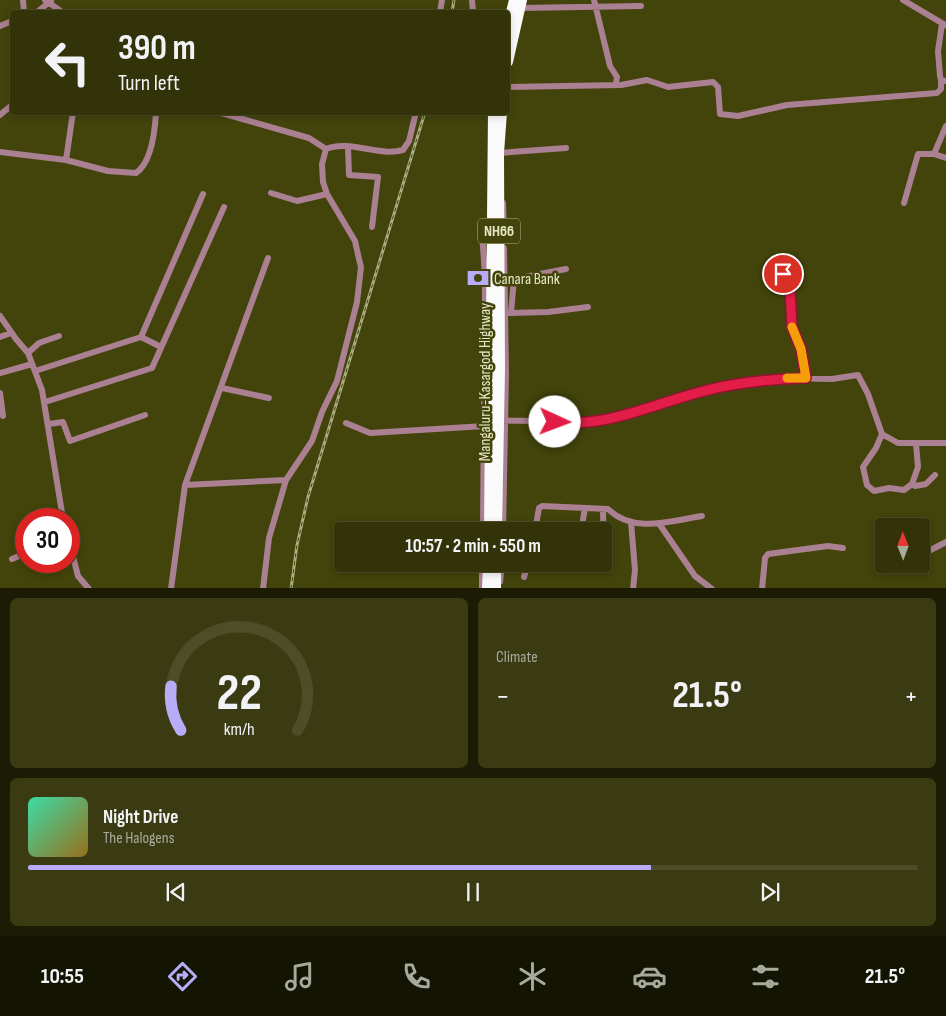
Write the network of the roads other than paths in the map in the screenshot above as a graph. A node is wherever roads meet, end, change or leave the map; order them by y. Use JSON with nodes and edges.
{"nodes":[{"id":1,"x":903,"y":0,"type":"edge"},
{"id":2,"x":48,"y":1,"type":"edge"},
{"id":3,"x":518,"y":3,"type":"edge"},
{"id":4,"x":595,"y":4,"type":"edge"},
{"id":5,"x":641,"y":6,"type":"dead end"},
{"id":6,"x":39,"y":10,"type":"edge"},
{"id":7,"x":59,"y":10,"type":"edge"},
{"id":8,"x":510,"y":20,"type":"edge"},
{"id":9,"x":944,"y":25,"type":"edge"},
{"id":10,"x":510,"y":50,"type":"edge"},
{"id":11,"x":944,"y":80,"type":"edge"},
{"id":12,"x":616,"y":84,"type":"junction"},
{"id":13,"x":510,"y":87,"type":"edge"},
{"id":14,"x":10,"y":107,"type":"edge"},
{"id":15,"x":0,"y":115,"type":"edge"},
{"id":16,"x":73,"y":115,"type":"edge"},
{"id":17,"x":156,"y":115,"type":"edge"},
{"id":18,"x":228,"y":115,"type":"edge"},
{"id":19,"x":415,"y":115,"type":"edge"},
{"id":20,"x":493,"y":115,"type":"edge"},
{"id":21,"x":502,"y":115,"type":"edge"},
{"id":22,"x":946,"y":126,"type":"edge"},
{"id":23,"x":348,"y":147,"type":"junction"},
{"id":24,"x":566,"y":148,"type":"dead end"},
{"id":25,"x":326,"y":149,"type":"junction"},
{"id":26,"x":0,"y":152,"type":"edge"},
{"id":27,"x":499,"y":153,"type":"junction"},
{"id":28,"x":934,"y":154,"type":"junction"},
{"id":29,"x":946,"y":158,"type":"edge"},
{"id":30,"x":66,"y":160,"type":"junction"},
{"id":31,"x":499,"y":187,"type":"junction"},
{"id":32,"x":203,"y":194,"type":"dead end"},
{"id":33,"x":271,"y":194,"type":"dead end"},
{"id":34,"x":327,"y":194,"type":"junction"},
{"id":35,"x":904,"y":203,"type":"dead end"},
{"id":36,"x":224,"y":207,"type":"dead end"},
{"id":37,"x":372,"y":227,"type":"dead end"},
{"id":38,"x":482,"y":232,"type":"dead end"},
{"id":39,"x":268,"y":258,"type":"dead end"},
{"id":40,"x":491,"y":267,"type":"junction"},
{"id":41,"x":566,"y":269,"type":"dead end"},
{"id":42,"x":782,"y":270,"type":"dead end"},
{"id":43,"x":485,"y":278,"type":"junction"},
{"id":44,"x":588,"y":307,"type":"dead end"},
{"id":45,"x":508,"y":313,"type":"junction"},
{"id":46,"x":0,"y":316,"type":"edge"},
{"id":47,"x":11,"y":333,"type":"junction"},
{"id":48,"x":59,"y":336,"type":"dead end"},
{"id":49,"x":0,"y":337,"type":"edge"},
{"id":50,"x":141,"y":337,"type":"junction"},
{"id":51,"x":160,"y":347,"type":"junction"},
{"id":52,"x":28,"y":353,"type":"junction"},
{"id":53,"x":32,"y":364,"type":"junction"},
{"id":54,"x":35,"y":371,"type":"junction"},
{"id":55,"x":0,"y":373,"type":"edge"},
{"id":56,"x":806,"y":378,"type":"junction"},
{"id":57,"x":222,"y":388,"type":"junction"},
{"id":58,"x":0,"y":393,"type":"edge"},
{"id":59,"x":269,"y":398,"type":"dead end"},
{"id":60,"x":45,"y":402,"type":"junction"},
{"id":61,"x":3,"y":416,"type":"dead end"},
{"id":62,"x":145,"y":416,"type":"dead end"},
{"id":63,"x":493,"y":421,"type":"junction"},
{"id":64,"x":346,"y":423,"type":"dead end"},
{"id":65,"x":49,"y":424,"type":"junction"},
{"id":66,"x":882,"y":434,"type":"junction"},
{"id":67,"x":946,"y":443,"type":"edge"},
{"id":68,"x":916,"y":444,"type":"junction"},
{"id":69,"x":935,"y":475,"type":"dead end"},
{"id":70,"x":286,"y":480,"type":"junction"},
{"id":71,"x":912,"y":484,"type":"junction"},
{"id":72,"x":185,"y":485,"type":"junction"},
{"id":73,"x":60,"y":508,"type":"edge"},
{"id":74,"x":585,"y":508,"type":"junction"},
{"id":75,"x":603,"y":509,"type":"junction"},
{"id":76,"x":702,"y":516,"type":"dead end"},
{"id":77,"x":484,"y":522,"type":"edge"},
{"id":78,"x":489,"y":522,"type":"edge"},
{"id":79,"x":497,"y":522,"type":"edge"},
{"id":80,"x":502,"y":522,"type":"edge"},
{"id":81,"x":537,"y":522,"type":"edge"},
{"id":82,"x":583,"y":522,"type":"edge"},
{"id":83,"x":603,"y":522,"type":"edge"},
{"id":84,"x":631,"y":522,"type":"junction"},
{"id":85,"x":660,"y":524,"type":"junction"},
{"id":86,"x":946,"y":542,"type":"edge"},
{"id":87,"x":843,"y":548,"type":"dead end"},
{"id":88,"x":930,"y":550,"type":"edge"},
{"id":89,"x":15,"y":558,"type":"edge"},
{"id":90,"x":12,"y":559,"type":"dead end"},
{"id":91,"x":482,"y":572,"type":"edge"},
{"id":92,"x":488,"y":572,"type":"edge"},
{"id":93,"x":496,"y":572,"type":"edge"},
{"id":94,"x":501,"y":572,"type":"edge"},
{"id":95,"x":526,"y":572,"type":"edge"},
{"id":96,"x":77,"y":573,"type":"edge"},
{"id":97,"x":524,"y":577,"type":"dead end"},
{"id":98,"x":88,"y":588,"type":"edge"},
{"id":99,"x":171,"y":588,"type":"edge"},
{"id":100,"x":263,"y":588,"type":"edge"},
{"id":101,"x":482,"y":588,"type":"edge"},
{"id":102,"x":487,"y":588,"type":"edge"},
{"id":103,"x":496,"y":588,"type":"edge"},
{"id":104,"x":500,"y":588,"type":"edge"},
{"id":105,"x":633,"y":588,"type":"edge"},
{"id":106,"x":712,"y":588,"type":"edge"},
{"id":107,"x":762,"y":588,"type":"edge"}],
"edges":[{"from":1,"to":9,"type":"street"},
{"from":2,"to":6,"type":"street"},
{"from":2,"to":7,"type":"street"},
{"from":3,"to":4,"type":"street"},
{"from":3,"to":8,"type":"highway"},
{"from":3,"to":10,"type":"highway"},
{"from":4,"to":5,"type":"street"},
{"from":4,"to":12,"type":"street"},
{"from":9,"to":11,"type":"street"},
{"from":11,"to":12,"type":"street"},
{"from":12,"to":13,"type":"street"},
{"from":14,"to":15,"type":"street"},
{"from":16,"to":30,"type":"street"},
{"from":17,"to":30,"type":"street"},
{"from":18,"to":25,"type":"street"},
{"from":19,"to":23,"type":"street"},
{"from":20,"to":40,"type":"highway","name":"Mangaluru-Kasargod Highway","number":"NH66"},
{"from":21,"to":27,"type":"highway","name":"Mangaluru-Kasargod Highway","number":"NH66"},
{"from":22,"to":28,"type":"street"},
{"from":23,"to":25,"type":"street"},
{"from":23,"to":37,"type":"street"},
{"from":24,"to":27,"type":"street"},
{"from":25,"to":34,"type":"street"},
{"from":26,"to":30,"type":"street"},
{"from":27,"to":31,"type":"highway","name":"Mangaluru-Kasargod Highway","number":"NH66"},
{"from":28,"to":29,"type":"street"},
{"from":28,"to":35,"type":"street"},
{"from":31,"to":45,"type":"street"},
{"from":31,"to":63,"type":"highway","name":"Mangaluru-Kasargod Highway","number":"NH66"},
{"from":32,"to":50,"type":"street"},
{"from":33,"to":34,"type":"street"},
{"from":34,"to":70,"type":"street"},
{"from":36,"to":51,"type":"street"},
{"from":38,"to":43,"type":"street"},
{"from":39,"to":57,"type":"street"},
{"from":40,"to":43,"type":"street"},
{"from":40,"to":63,"type":"highway","name":"Mangaluru-Kasargod Highway","number":"NH66"},
{"from":41,"to":45,"type":"street"},
{"from":42,"to":56,"type":"street"},
{"from":43,"to":63,"type":"street"},
{"from":44,"to":45,"type":"street"},
{"from":45,"to":63,"type":"street"},
{"from":46,"to":47,"type":"street"},
{"from":47,"to":49,"type":"street"},
{"from":47,"to":52,"type":"street"},
{"from":48,"to":52,"type":"street"},
{"from":50,"to":51,"type":"street"},
{"from":50,"to":54,"type":"street"},
{"from":51,"to":60,"type":"street"},
{"from":52,"to":53,"type":"street"},
{"from":53,"to":54,"type":"street"},
{"from":53,"to":55,"type":"street"},
{"from":54,"to":60,"type":"street"},
{"from":56,"to":63,"type":"street"},
{"from":56,"to":66,"type":"street"},
{"from":57,"to":59,"type":"street"},
{"from":57,"to":72,"type":"street"},
{"from":58,"to":61,"type":"street"},
{"from":60,"to":65,"type":"street"},
{"from":62,"to":65,"type":"street"},
{"from":63,"to":64,"type":"street"},
{"from":63,"to":77,"type":"street"},
{"from":63,"to":78,"type":"highway","name":"Mangaluru-Kasargod Highway","number":"NH66"},
{"from":63,"to":79,"type":"highway","name":"Mangaluru-Kasargod Highway","number":"NH66"},
{"from":63,"to":80,"type":"street"},
{"from":65,"to":73,"type":"street"},
{"from":66,"to":68,"type":"street"},
{"from":66,"to":71,"type":"street"},
{"from":67,"to":68,"type":"street"},
{"from":68,"to":71,"type":"street"},
{"from":69,"to":71,"type":"street"},
{"from":70,"to":72,"type":"street"},
{"from":70,"to":100,"type":"street"},
{"from":72,"to":99,"type":"street"},
{"from":74,"to":75,"type":"street"},
{"from":74,"to":81,"type":"street"},
{"from":74,"to":82,"type":"street"},
{"from":75,"to":83,"type":"street"},
{"from":75,"to":84,"type":"street"},
{"from":76,"to":85,"type":"street"},
{"from":84,"to":85,"type":"street"},
{"from":84,"to":105,"type":"street"},
{"from":85,"to":106,"type":"street"},
{"from":86,"to":88,"type":"street"},
{"from":87,"to":107,"type":"street"},
{"from":89,"to":90,"type":"street"},
{"from":91,"to":101,"type":"street"},
{"from":92,"to":102,"type":"highway"},
{"from":93,"to":103,"type":"highway"},
{"from":94,"to":104,"type":"street"},
{"from":95,"to":97,"type":"street"},
{"from":96,"to":98,"type":"street"}]}
